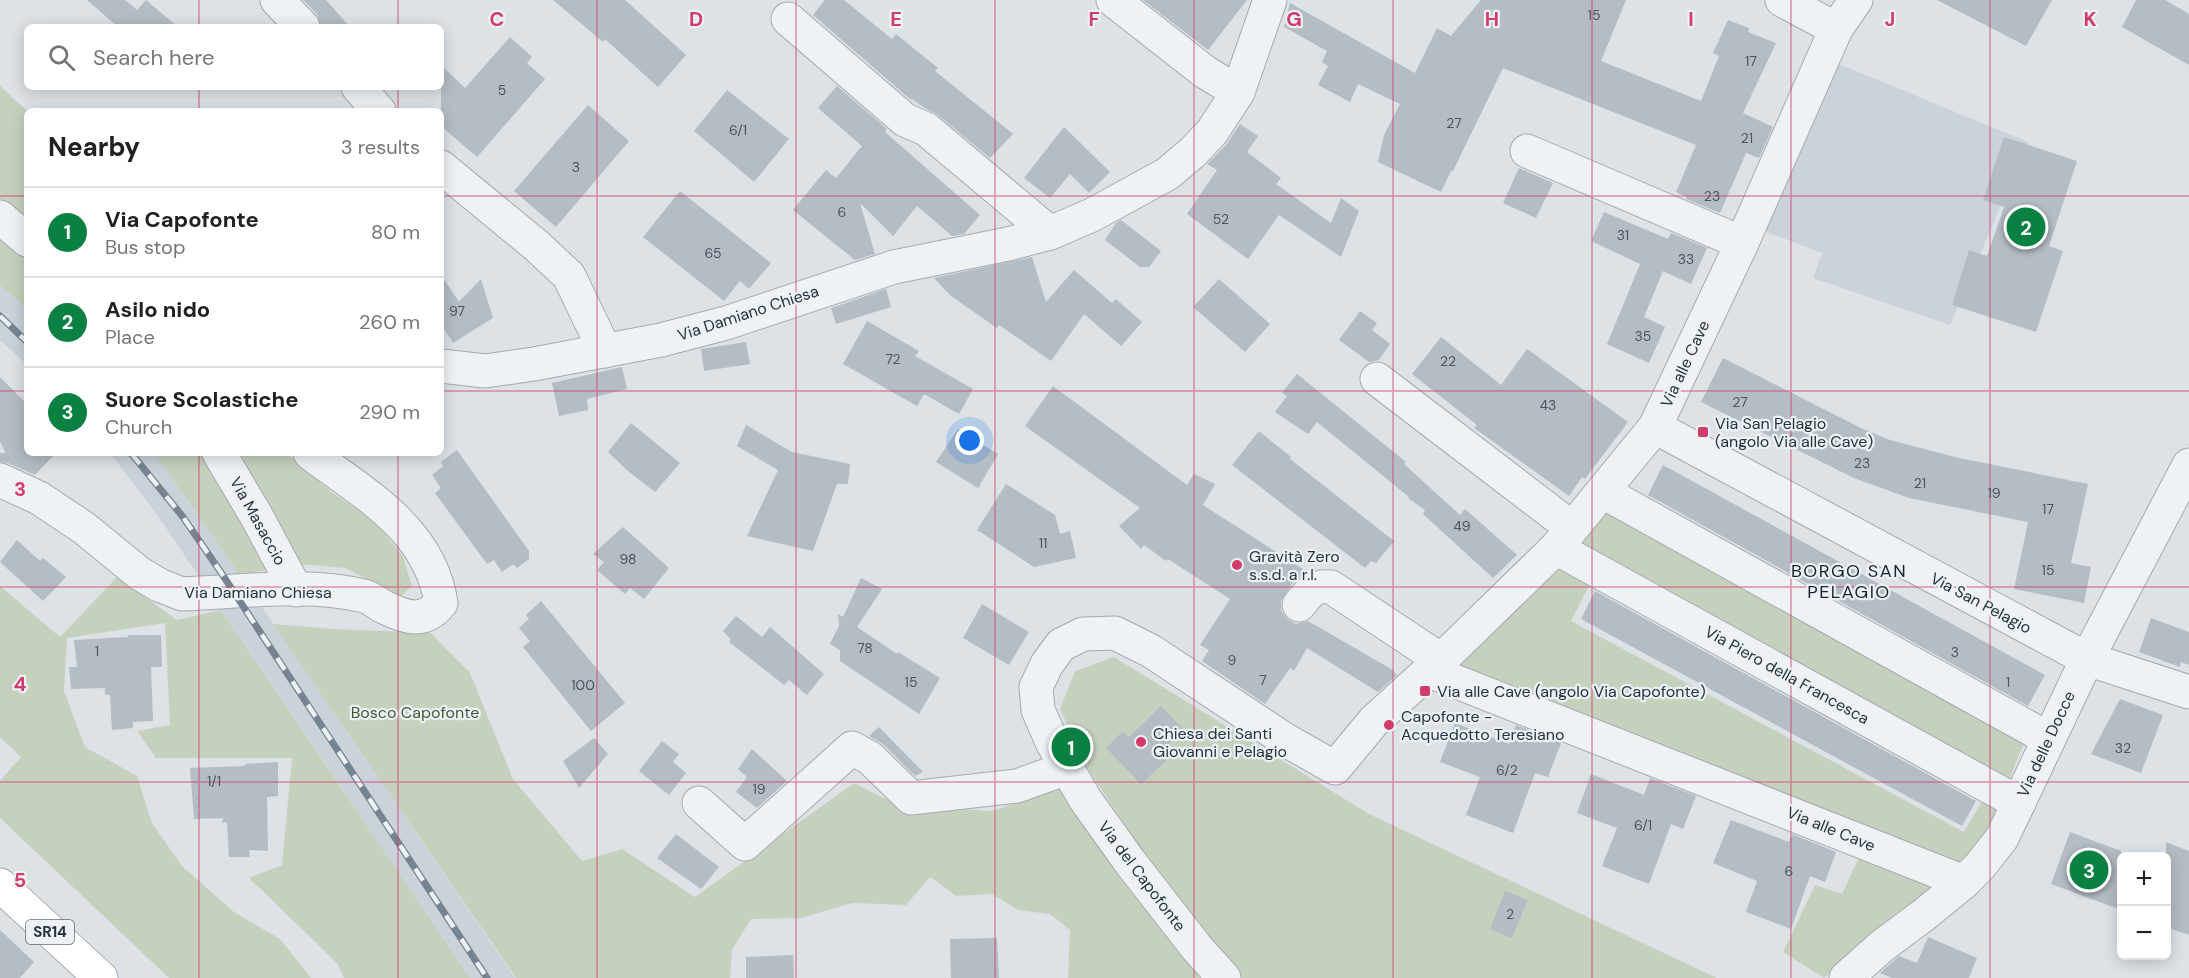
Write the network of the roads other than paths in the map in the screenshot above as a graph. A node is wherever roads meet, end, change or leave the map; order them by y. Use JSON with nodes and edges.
{"nodes":[{"id":1,"x":277,"y":0,"type":"edge"},
{"id":2,"x":1113,"y":0,"type":"edge"},
{"id":3,"x":1270,"y":0,"type":"edge"},
{"id":4,"x":1782,"y":0,"type":"edge"},
{"id":5,"x":1856,"y":0,"type":"edge"},
{"id":6,"x":789,"y":19,"type":"dead end"},
{"id":7,"x":300,"y":24,"type":"edge"},
{"id":8,"x":1836,"y":29,"type":"junction"},
{"id":9,"x":361,"y":90,"type":"edge"},
{"id":10,"x":1238,"y":92,"type":"junction"},
{"id":11,"x":376,"y":108,"type":"edge"},
{"id":12,"x":1527,"y":151,"type":"dead end"},
{"id":13,"x":444,"y":169,"type":"edge"},
{"id":14,"x":0,"y":217,"type":"edge"},
{"id":15,"x":1050,"y":233,"type":"junction"},
{"id":16,"x":24,"y":237,"type":"edge"},
{"id":17,"x":1742,"y":243,"type":"junction"},
{"id":18,"x":605,"y":351,"type":"junction"},
{"id":19,"x":444,"y":366,"type":"edge"},
{"id":20,"x":1377,"y":379,"type":"dead end"},
{"id":21,"x":1655,"y":427,"type":"junction"},
{"id":22,"x":221,"y":456,"type":"edge"},
{"id":23,"x":314,"y":456,"type":"edge"},
{"id":24,"x":2189,"y":465,"type":"edge"},
{"id":25,"x":0,"y":480,"type":"edge"},
{"id":26,"x":1603,"y":492,"type":"junction"},
{"id":27,"x":1564,"y":538,"type":"junction"},
{"id":28,"x":296,"y":590,"type":"junction"},
{"id":29,"x":1299,"y":605,"type":"dead end"},
{"id":30,"x":2087,"y":659,"type":"junction"},
{"id":31,"x":1435,"y":665,"type":"junction"},
{"id":32,"x":2189,"y":692,"type":"edge"},
{"id":33,"x":2049,"y":739,"type":"junction"},
{"id":34,"x":1067,"y":768,"type":"junction"},
{"id":35,"x":1335,"y":768,"type":"joint"},
{"id":36,"x":699,"y":803,"type":"dead end"},
{"id":37,"x":2019,"y":803,"type":"junction"},
{"id":38,"x":1964,"y":882,"type":"junction"},
{"id":39,"x":0,"y":885,"type":"edge"},
{"id":40,"x":101,"y":978,"type":"edge"},
{"id":41,"x":1224,"y":978,"type":"edge"},
{"id":42,"x":1846,"y":978,"type":"edge"}],
"edges":[{"from":1,"to":7,"type":"street"},
{"from":2,"to":10,"type":"street"},
{"from":3,"to":10,"type":"street","name":"Via Damiano Chiesa"},
{"from":4,"to":8,"type":"street"},
{"from":5,"to":8,"type":"street","name":"Via alle Cave"},
{"from":6,"to":15,"type":"street"},
{"from":8,"to":17,"type":"street","name":"Via alle Cave"},
{"from":9,"to":11,"type":"street"},
{"from":10,"to":15,"type":"street","name":"Via Damiano Chiesa"},
{"from":12,"to":17,"type":"street"},
{"from":13,"to":18,"type":"street"},
{"from":14,"to":16,"type":"street"},
{"from":15,"to":18,"type":"street","name":"Via Damiano Chiesa"},
{"from":17,"to":21,"type":"street","name":"Via alle Cave"},
{"from":18,"to":19,"type":"street","name":"Via Damiano Chiesa"},
{"from":20,"to":27,"type":"street","name":"Via Piero della Francesca"},
{"from":21,"to":26,"type":"street","name":"Via alle Cave"},
{"from":21,"to":30,"type":"street","name":"Via San Pelagio"},
{"from":22,"to":28,"type":"street","name":"Via Masaccio"},
{"from":23,"to":28,"type":"street","name":"Via Damiano Chiesa"},
{"from":24,"to":30,"type":"street","name":"Via delle Docce"},
{"from":25,"to":28,"type":"street","name":"Via Damiano Chiesa"},
{"from":26,"to":27,"type":"street","name":"Via alle Cave"},
{"from":26,"to":33,"type":"street"},
{"from":27,"to":31,"type":"street","name":"Via alle Cave"},
{"from":27,"to":37,"type":"street","name":"Via Piero della Francesca"},
{"from":29,"to":31,"type":"street"},
{"from":30,"to":32,"type":"street","name":"Via San Pelagio"},
{"from":30,"to":33,"type":"street","name":"Via delle Docce"},
{"from":31,"to":35,"type":"street","name":"Via alle Cave"},
{"from":31,"to":38,"type":"street","name":"Via alle Cave"},
{"from":33,"to":37,"type":"street","name":"Via delle Docce"},
{"from":34,"to":35,"type":"street","name":"Via del Capofonte"},
{"from":34,"to":36,"type":"street"},
{"from":34,"to":41,"type":"street","name":"Via del Capofonte"},
{"from":37,"to":38,"type":"street","name":"Via delle Docce"},
{"from":38,"to":42,"type":"street","name":"Via delle Docce"},
{"from":39,"to":40,"type":"main road","number":"SR14"}]}
